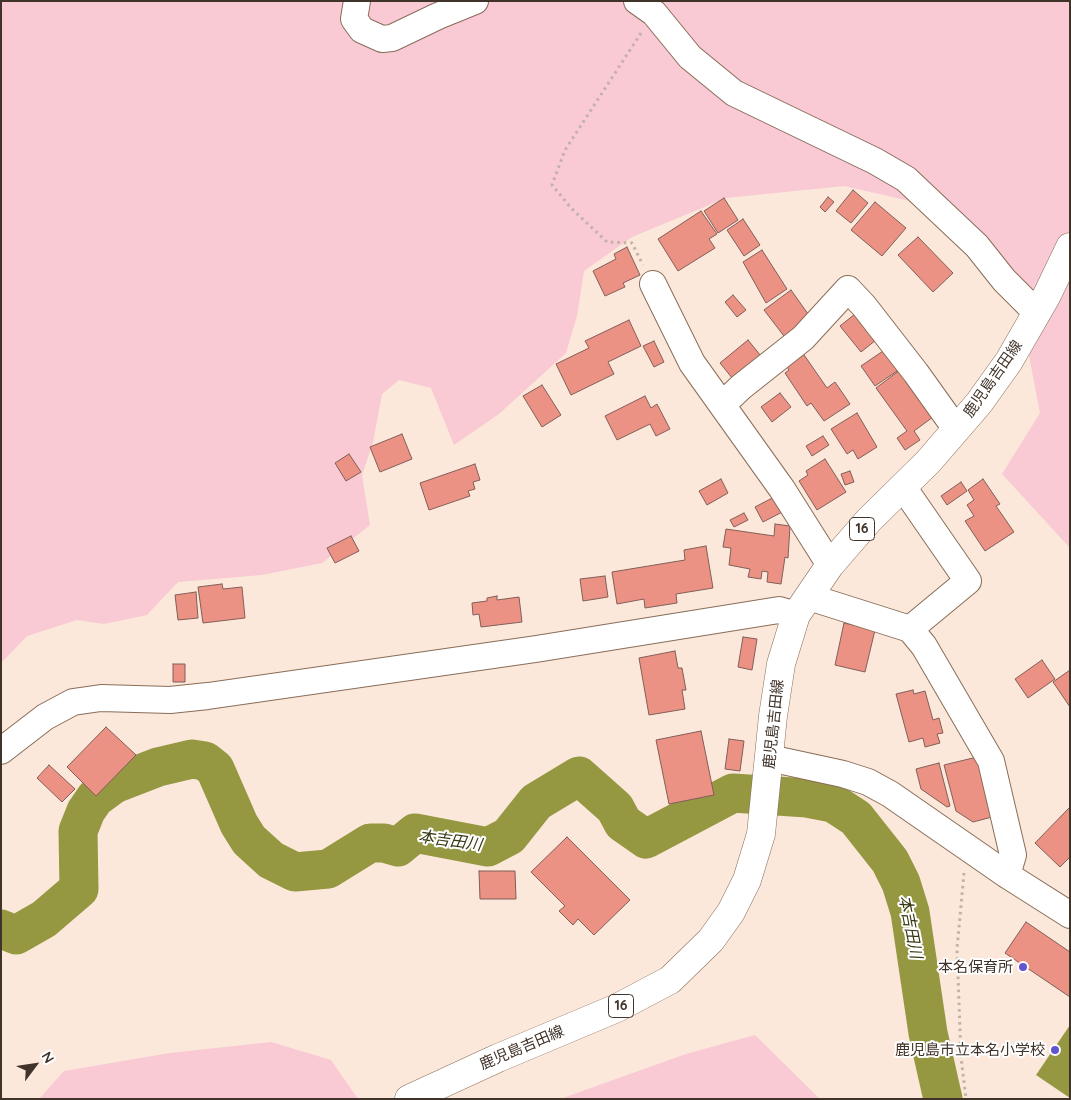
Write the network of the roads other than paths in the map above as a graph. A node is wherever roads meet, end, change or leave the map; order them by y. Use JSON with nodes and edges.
{"nodes":[{"id":1,"x":357,"y":1,"type":"edge"},
{"id":2,"x":475,"y":1,"type":"edge"},
{"id":3,"x":645,"y":7,"type":"edge"},
{"id":4,"x":1070,"y":247,"type":"edge"},
{"id":5,"x":653,"y":284,"type":"road end"},
{"id":6,"x":1037,"y":313,"type":"junction"},
{"id":7,"x":722,"y":405,"type":"junction"},
{"id":8,"x":956,"y":430,"type":"junction"},
{"id":9,"x":903,"y":487,"type":"junction"},
{"id":10,"x":830,"y":564,"type":"junction"},
{"id":11,"x":803,"y":606,"type":"junction"},
{"id":12,"x":910,"y":629,"type":"junction"},
{"id":13,"x":1,"y":751,"type":"edge"},
{"id":14,"x":768,"y":770,"type":"junction"},
{"id":15,"x":1007,"y":875,"type":"junction"},
{"id":16,"x":1070,"y":915,"type":"edge"},
{"id":17,"x":409,"y":1099,"type":"edge"}],
"edges":[{"from":1,"to":2,"type":"street"},
{"from":3,"to":6,"type":"street"},
{"from":4,"to":6,"type":"main road","name":"鹿児島吉田線","number":"16"},
{"from":5,"to":7,"type":"street"},
{"from":6,"to":8,"type":"main road","name":"鹿児島吉田線","number":"16"},
{"from":7,"to":8,"type":"street"},
{"from":7,"to":10,"type":"street"},
{"from":8,"to":9,"type":"main road","name":"鹿児島吉田線","number":"16"},
{"from":9,"to":10,"type":"main road","name":"鹿児島吉田線","number":"16"},
{"from":9,"to":12,"type":"street"},
{"from":10,"to":11,"type":"main road","name":"鹿児島吉田線","number":"16"},
{"from":11,"to":12,"type":"street"},
{"from":11,"to":13,"type":"street"},
{"from":11,"to":14,"type":"main road","name":"鹿児島吉田線","number":"16"},
{"from":12,"to":15,"type":"street"},
{"from":14,"to":15,"type":"street"},
{"from":14,"to":17,"type":"main road","name":"鹿児島吉田線","number":"16"},
{"from":15,"to":16,"type":"street"}]}
